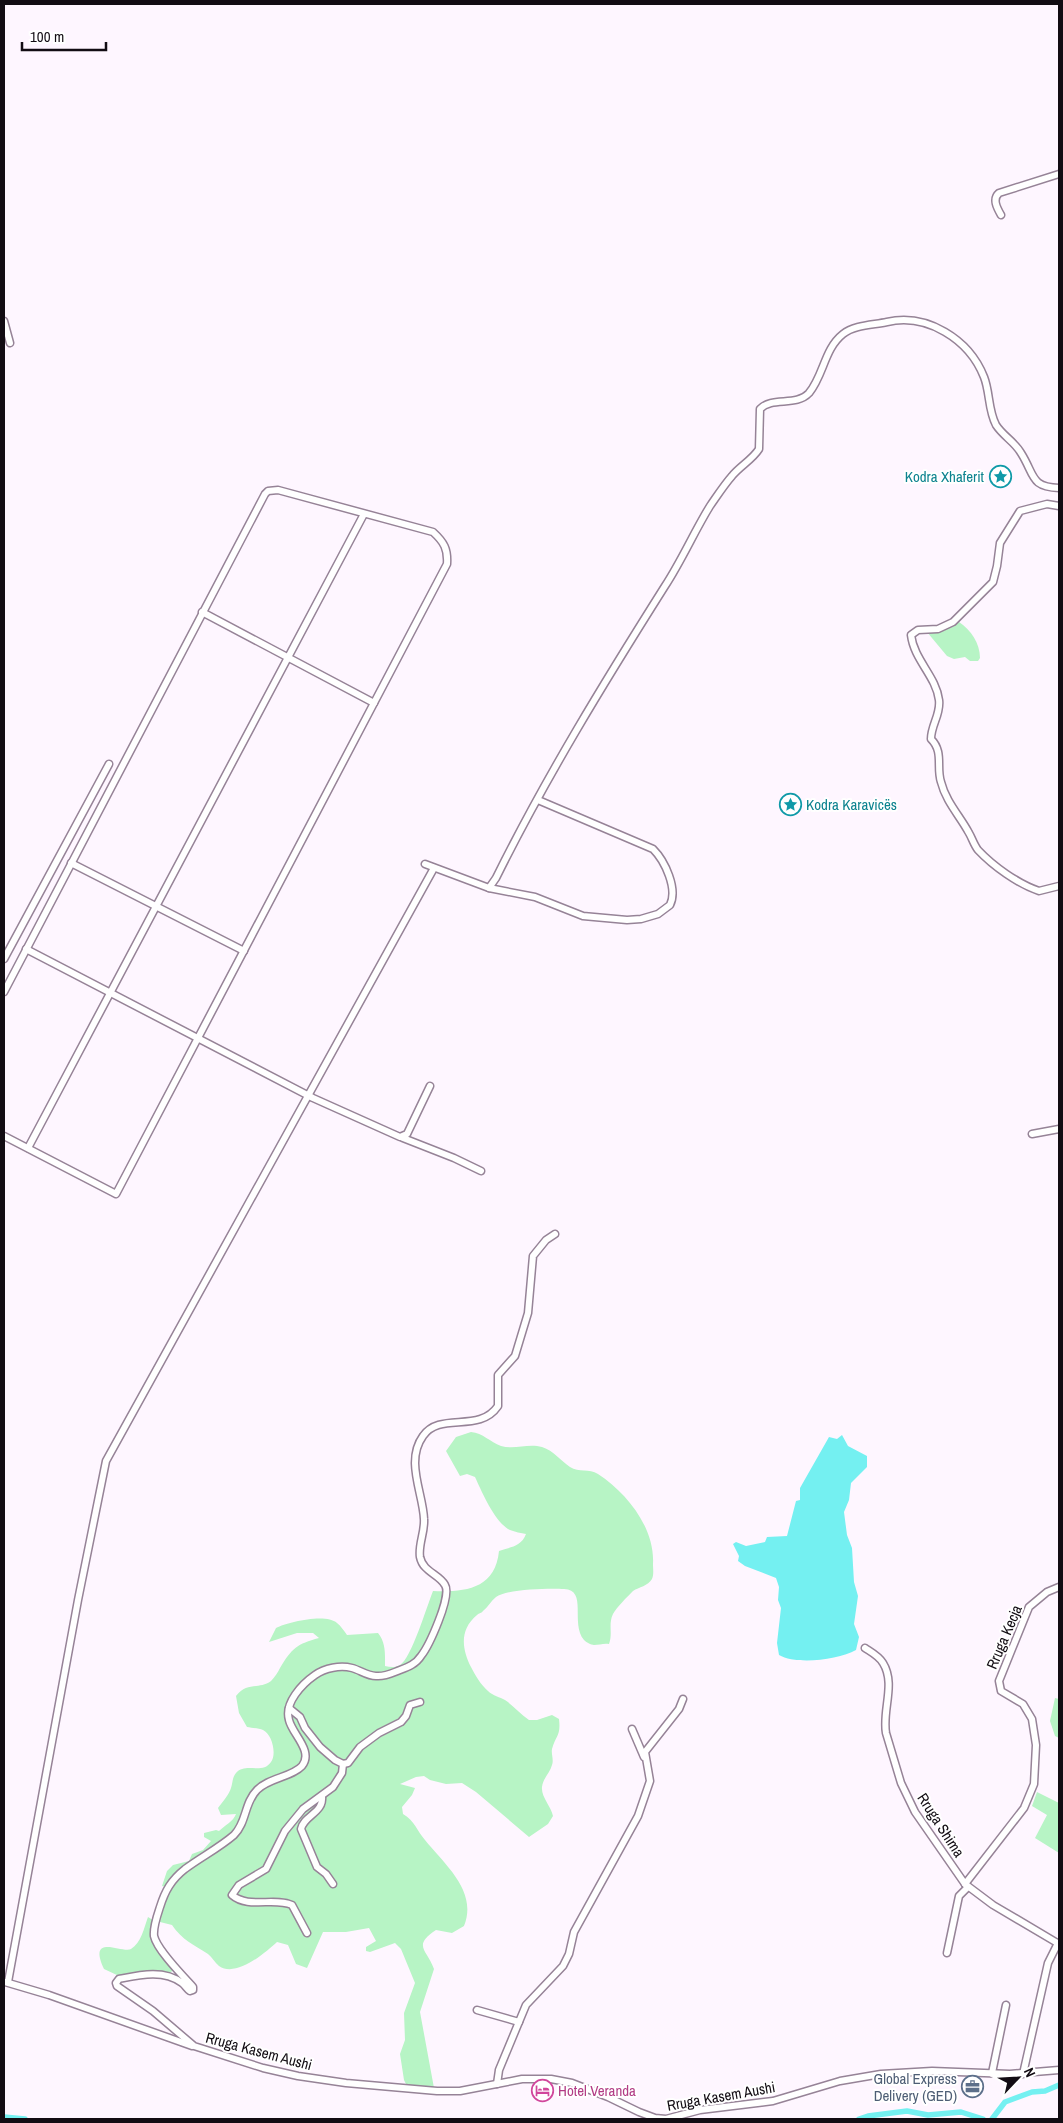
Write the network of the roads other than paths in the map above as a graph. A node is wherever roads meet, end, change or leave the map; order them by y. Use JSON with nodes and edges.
{"nodes":[{"id":1,"x":1059,"y":174,"type":"edge"},
{"id":2,"x":1001,"y":215,"type":"dead end"},
{"id":3,"x":4,"y":321,"type":"edge"},
{"id":4,"x":10,"y":344,"type":"dead end"},
{"id":5,"x":1059,"y":488,"type":"edge"},
{"id":6,"x":1059,"y":506,"type":"edge"},
{"id":7,"x":364,"y":514,"type":"junction"},
{"id":8,"x":202,"y":612,"type":"junction"},
{"id":9,"x":288,"y":657,"type":"junction"},
{"id":10,"x":374,"y":703,"type":"junction"},
{"id":11,"x":109,"y":764,"type":"dead end"},
{"id":12,"x":538,"y":800,"type":"junction"},
{"id":13,"x":71,"y":862,"type":"junction"},
{"id":14,"x":425,"y":864,"type":"dead end"},
{"id":15,"x":434,"y":868,"type":"junction"},
{"id":16,"x":1059,"y":886,"type":"edge"},
{"id":17,"x":489,"y":888,"type":"junction"},
{"id":18,"x":157,"y":907,"type":"junction"},
{"id":19,"x":26,"y":949,"type":"junction"},
{"id":20,"x":244,"y":951,"type":"junction"},
{"id":21,"x":4,"y":959,"type":"edge"},
{"id":22,"x":4,"y":992,"type":"edge"},
{"id":23,"x":111,"y":993,"type":"junction"},
{"id":24,"x":198,"y":1038,"type":"junction"},
{"id":25,"x":430,"y":1086,"type":"dead end"},
{"id":26,"x":308,"y":1095,"type":"junction"},
{"id":27,"x":1059,"y":1129,"type":"edge"},
{"id":28,"x":1032,"y":1134,"type":"dead end"},
{"id":29,"x":4,"y":1136,"type":"edge"},
{"id":30,"x":403,"y":1138,"type":"junction"},
{"id":31,"x":28,"y":1148,"type":"junction"},
{"id":32,"x":481,"y":1171,"type":"dead end"},
{"id":33,"x":555,"y":1234,"type":"dead end"},
{"id":34,"x":1059,"y":1587,"type":"edge"},
{"id":35,"x":865,"y":1648,"type":"dead end"},
{"id":36,"x":683,"y":1699,"type":"dead end"},
{"id":37,"x":420,"y":1702,"type":"dead end"},
{"id":38,"x":289,"y":1708,"type":"junction"},
{"id":39,"x":632,"y":1729,"type":"dead end"},
{"id":40,"x":644,"y":1758,"type":"junction"},
{"id":41,"x":344,"y":1764,"type":"junction"},
{"id":42,"x":322,"y":1796,"type":"junction"},
{"id":43,"x":333,"y":1884,"type":"dead end"},
{"id":44,"x":967,"y":1886,"type":"junction"},
{"id":45,"x":307,"y":1933,"type":"dead end"},
{"id":46,"x":1059,"y":1944,"type":"edge"},
{"id":47,"x":947,"y":1953,"type":"dead end"},
{"id":48,"x":6,"y":1982,"type":"edge"},
{"id":49,"x":1006,"y":2005,"type":"dead end"},
{"id":50,"x":477,"y":2010,"type":"dead end"},
{"id":51,"x":519,"y":2022,"type":"junction"},
{"id":52,"x":194,"y":2046,"type":"junction"},
{"id":53,"x":1059,"y":2070,"type":"edge"},
{"id":54,"x":992,"y":2073,"type":"junction"},
{"id":55,"x":1023,"y":2074,"type":"junction"},
{"id":56,"x":497,"y":2084,"type":"junction"}],
"edges":[{"from":1,"to":2,"type":"street"},
{"from":3,"to":4,"type":"street"},
{"from":5,"to":12,"type":"street"},
{"from":6,"to":16,"type":"street"},
{"from":7,"to":8,"type":"street"},
{"from":7,"to":9,"type":"street"},
{"from":7,"to":10,"type":"street"},
{"from":8,"to":9,"type":"street"},
{"from":8,"to":13,"type":"street"},
{"from":9,"to":10,"type":"street"},
{"from":9,"to":18,"type":"street"},
{"from":10,"to":20,"type":"street"},
{"from":11,"to":21,"type":"street"},
{"from":12,"to":17,"type":"street"},
{"from":12,"to":17,"type":"street"},
{"from":13,"to":18,"type":"street"},
{"from":13,"to":19,"type":"street"},
{"from":14,"to":15,"type":"street"},
{"from":15,"to":17,"type":"street"},
{"from":15,"to":26,"type":"street"},
{"from":18,"to":20,"type":"street"},
{"from":18,"to":23,"type":"street"},
{"from":19,"to":22,"type":"street"},
{"from":19,"to":23,"type":"street"},
{"from":20,"to":24,"type":"street"},
{"from":23,"to":24,"type":"street"},
{"from":23,"to":31,"type":"street"},
{"from":24,"to":26,"type":"street"},
{"from":24,"to":31,"type":"street"},
{"from":25,"to":30,"type":"street"},
{"from":26,"to":30,"type":"street"},
{"from":26,"to":48,"type":"street"},
{"from":27,"to":28,"type":"street"},
{"from":29,"to":31,"type":"street"},
{"from":30,"to":32,"type":"street"},
{"from":33,"to":38,"type":"street"},
{"from":34,"to":44,"type":"street","name":"Rruga Kecja"},
{"from":35,"to":44,"type":"street","name":"Rruga Shima"},
{"from":36,"to":40,"type":"street"},
{"from":37,"to":41,"type":"street"},
{"from":38,"to":41,"type":"street"},
{"from":38,"to":52,"type":"street","name":"Rruga Kasem Aushi"},
{"from":39,"to":40,"type":"street"},
{"from":40,"to":51,"type":"street"},
{"from":41,"to":42,"type":"street"},
{"from":42,"to":43,"type":"street"},
{"from":42,"to":45,"type":"street"},
{"from":44,"to":46,"type":"street","name":"Rruga Shima"},
{"from":44,"to":47,"type":"street","name":"Rruga Kecja"},
{"from":46,"to":55,"type":"street"},
{"from":48,"to":52,"type":"street"},
{"from":49,"to":54,"type":"street"},
{"from":50,"to":51,"type":"street"},
{"from":51,"to":56,"type":"street"},
{"from":52,"to":56,"type":"street","name":"Rruga Kasem Aushi"},
{"from":53,"to":55,"type":"street","name":"Rruga Kasem Aushi"},
{"from":54,"to":55,"type":"street","name":"Rruga Kasem Aushi"},
{"from":54,"to":56,"type":"street","name":"Rruga Kasem Aushi"}]}
